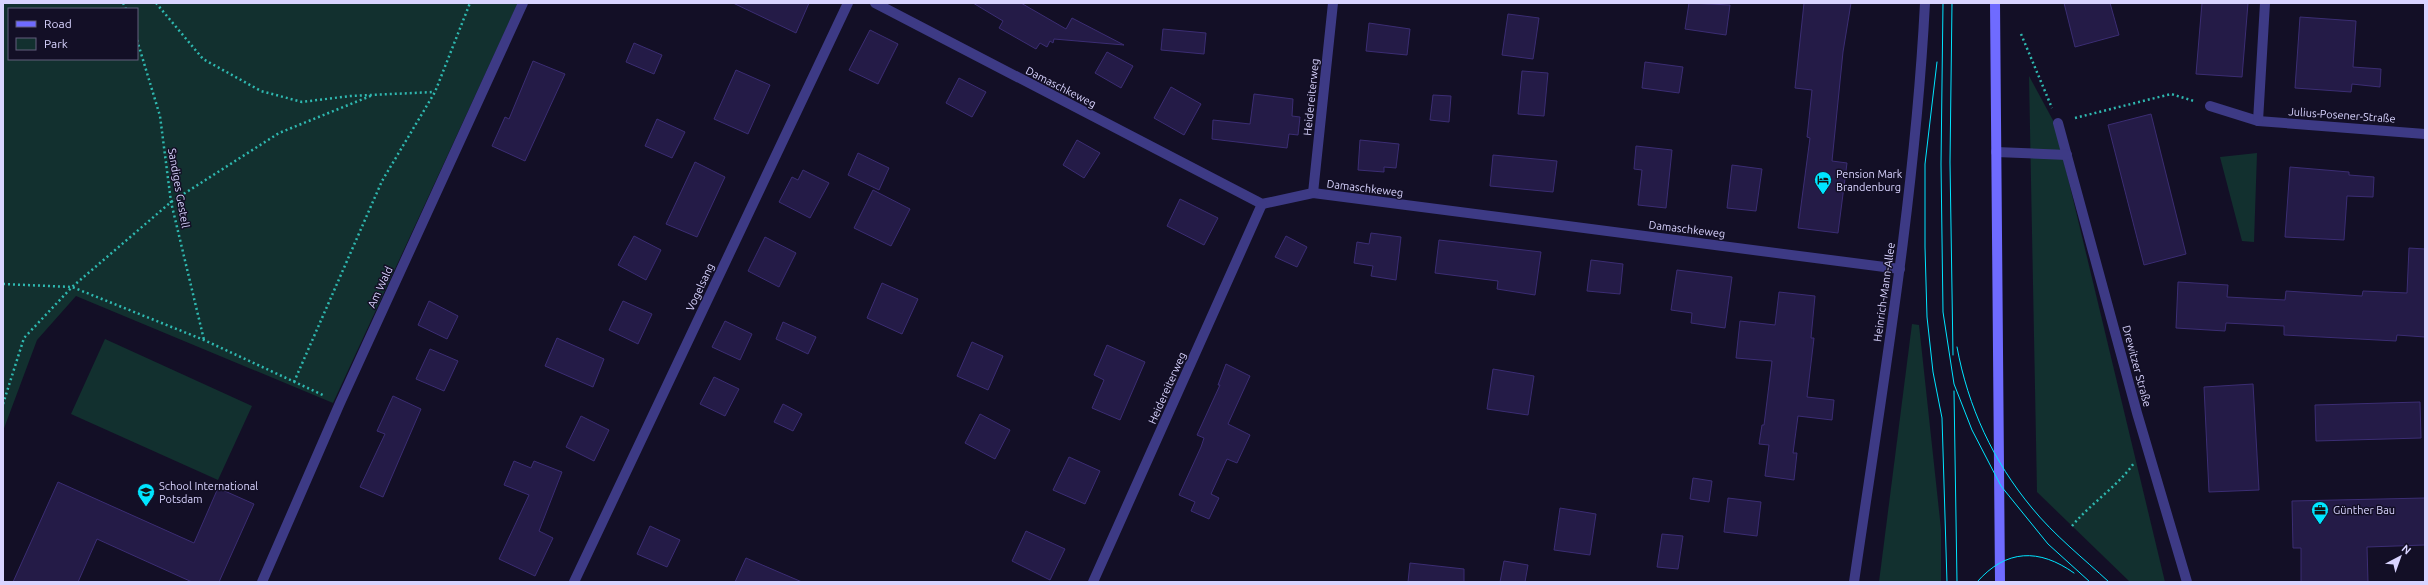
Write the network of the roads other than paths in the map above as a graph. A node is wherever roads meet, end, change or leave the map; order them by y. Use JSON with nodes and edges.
{"nodes":[{"id":1,"x":523,"y":3,"type":"edge"},
{"id":2,"x":848,"y":3,"type":"edge"},
{"id":3,"x":875,"y":3,"type":"edge"},
{"id":4,"x":1333,"y":3,"type":"edge"},
{"id":5,"x":1925,"y":3,"type":"edge"},
{"id":6,"x":1995,"y":3,"type":"edge"},
{"id":7,"x":2265,"y":3,"type":"edge"},
{"id":8,"x":2210,"y":106,"type":"road end"},
{"id":9,"x":2258,"y":121,"type":"junction"},
{"id":10,"x":2058,"y":122,"type":"road end"},
{"id":11,"x":2425,"y":134,"type":"edge"},
{"id":12,"x":1996,"y":152,"type":"junction"},
{"id":13,"x":2067,"y":155,"type":"junction"},
{"id":14,"x":1313,"y":193,"type":"junction"},
{"id":15,"x":1262,"y":204,"type":"junction"},
{"id":16,"x":1900,"y":269,"type":"junction"},
{"id":17,"x":262,"y":582,"type":"edge"},
{"id":18,"x":574,"y":582,"type":"edge"},
{"id":19,"x":1093,"y":582,"type":"edge"},
{"id":20,"x":1854,"y":582,"type":"edge"},
{"id":21,"x":2000,"y":582,"type":"edge"},
{"id":22,"x":2187,"y":582,"type":"edge"}],
"edges":[{"from":1,"to":17,"type":"street","name":"Am Wald"},
{"from":2,"to":18,"type":"street","name":"Vogelsang"},
{"from":3,"to":15,"type":"street","name":"Damaschkeweg"},
{"from":4,"to":14,"type":"street","name":"Heidereiterweg"},
{"from":5,"to":16,"type":"street","name":"Heinrich-Mann-Allee"},
{"from":6,"to":12,"type":"main road"},
{"from":7,"to":9,"type":"street"},
{"from":8,"to":9,"type":"street","name":"Julius-Posener-Straße"},
{"from":9,"to":11,"type":"street","name":"Julius-Posener-Straße"},
{"from":10,"to":13,"type":"street","name":"Drewitzer Straße"},
{"from":12,"to":13,"type":"street"},
{"from":12,"to":21,"type":"main road"},
{"from":13,"to":22,"type":"street","name":"Drewitzer Straße"},
{"from":14,"to":15,"type":"street","name":"Damaschkeweg"},
{"from":14,"to":16,"type":"street","name":"Damaschkeweg"},
{"from":15,"to":19,"type":"street","name":"Heidereiterweg"},
{"from":16,"to":20,"type":"street","name":"Heinrich-Mann-Allee"}]}
